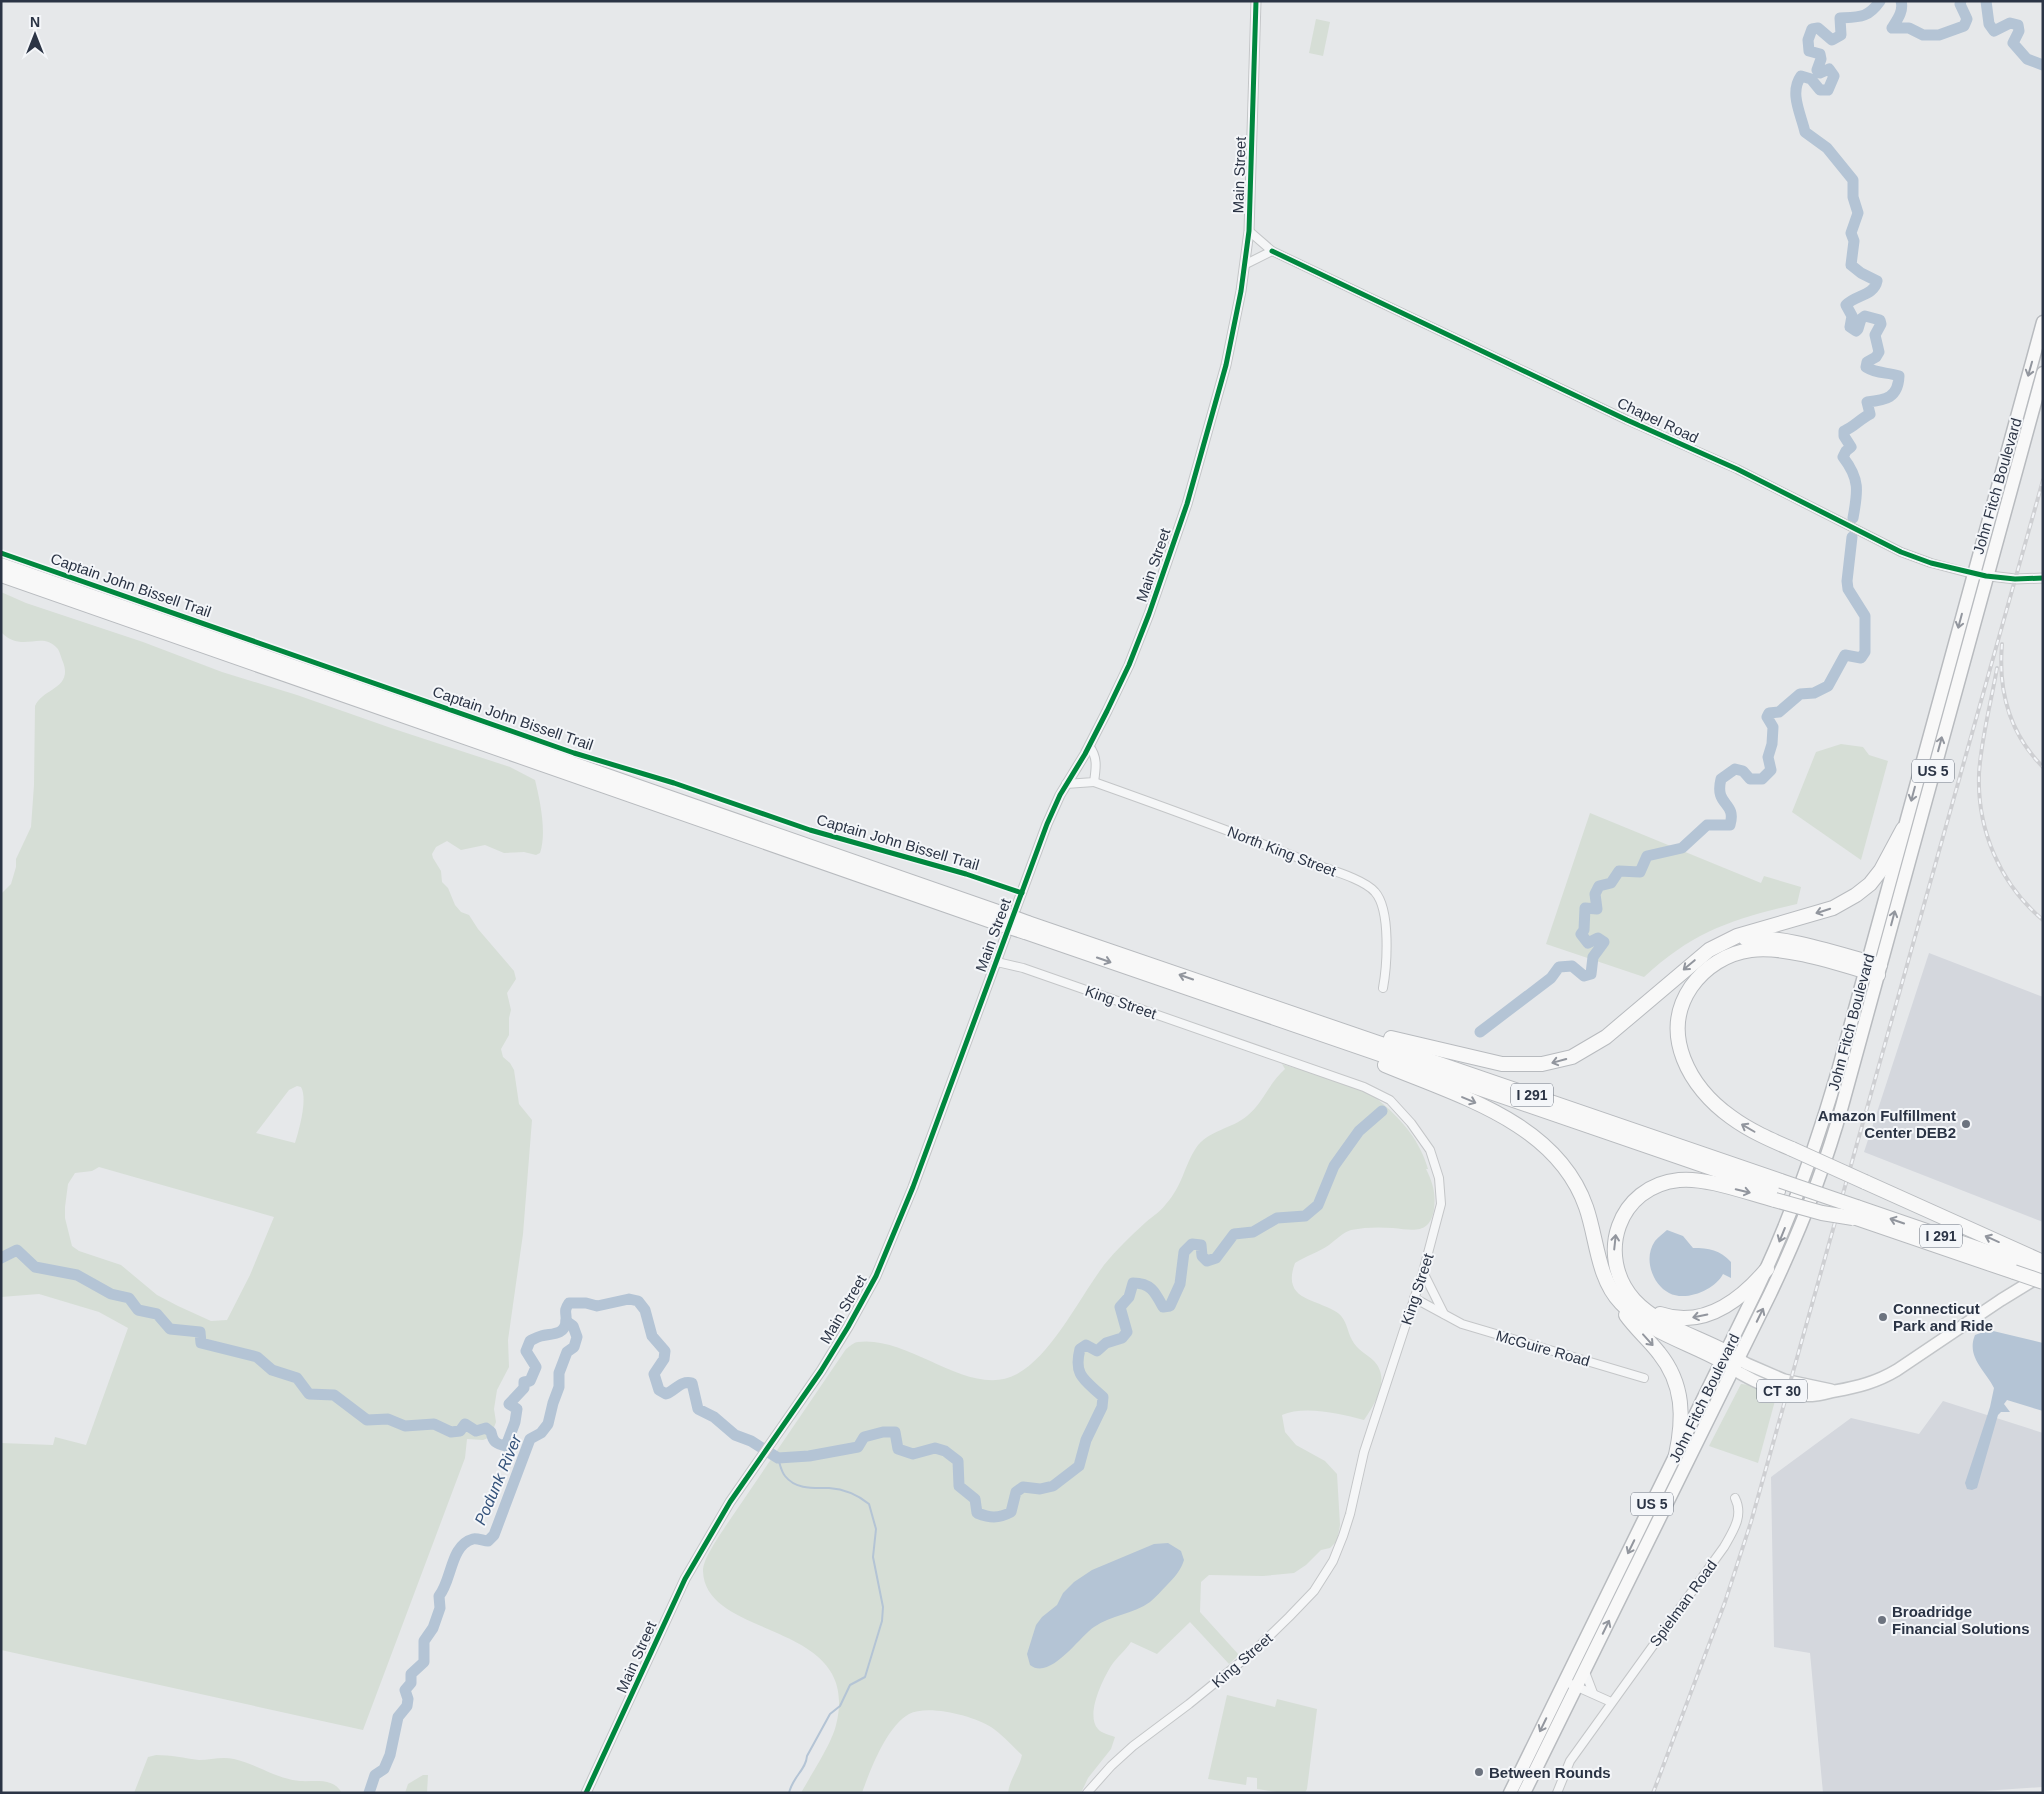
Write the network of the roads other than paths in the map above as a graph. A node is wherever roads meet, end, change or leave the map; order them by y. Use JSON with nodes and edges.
{"nodes":[{"id":1,"x":1256,"y":1,"type":"edge"},
{"id":2,"x":1249,"y":231,"type":"junction"},
{"id":3,"x":1272,"y":251,"type":"junction"},
{"id":4,"x":1246,"y":264,"type":"junction"},
{"id":5,"x":2043,"y":322,"type":"edge"},
{"id":6,"x":2043,"y":373,"type":"edge"},
{"id":7,"x":1997,"y":486,"type":"junction"},
{"id":8,"x":2010,"y":490,"type":"junction"},
{"id":9,"x":1,"y":564,"type":"edge"},
{"id":10,"x":1973,"y":574,"type":"junction"},
{"id":11,"x":1,"y":575,"type":"edge"},
{"id":12,"x":1986,"y":576,"type":"junction"},
{"id":13,"x":2043,"y":578,"type":"edge"},
{"id":14,"x":1089,"y":746,"type":"junction"},
{"id":15,"x":1094,"y":782,"type":"junction"},
{"id":16,"x":1066,"y":784,"type":"junction"},
{"id":17,"x":1903,"y":829,"type":"junction"},
{"id":18,"x":996,"y":917,"type":"junction"},
{"id":19,"x":1026,"y":928,"type":"junction"},
{"id":20,"x":1730,"y":941,"type":"junction"},
{"id":21,"x":997,"y":962,"type":"junction"},
{"id":22,"x":1872,"y":968,"type":"junction"},
{"id":23,"x":1383,"y":988,"type":"dead end"},
{"id":24,"x":1282,"y":1010,"type":"junction"},
{"id":25,"x":1332,"y":1038,"type":"junction"},
{"id":26,"x":1778,"y":1191,"type":"junction"},
{"id":27,"x":1855,"y":1215,"type":"junction"},
{"id":28,"x":2034,"y":1267,"type":"edge"},
{"id":29,"x":1767,"y":1269,"type":"junction"},
{"id":30,"x":1423,"y":1272,"type":"junction"},
{"id":31,"x":2043,"y":1282,"type":"edge"},
{"id":32,"x":1622,"y":1295,"type":"junction"},
{"id":33,"x":1414,"y":1298,"type":"junction"},
{"id":34,"x":1444,"y":1314,"type":"junction"},
{"id":35,"x":1730,"y":1360,"type":"junction"},
{"id":36,"x":1644,"y":1378,"type":"dead end"},
{"id":37,"x":1676,"y":1455,"type":"junction"},
{"id":38,"x":1735,"y":1498,"type":"dead end"},
{"id":39,"x":1650,"y":1522,"type":"junction"},
{"id":40,"x":1584,"y":1670,"type":"junction"},
{"id":41,"x":1570,"y":1684,"type":"junction"},
{"id":42,"x":1594,"y":1693,"type":"junction"},
{"id":43,"x":1611,"y":1702,"type":"junction"},
{"id":44,"x":586,"y":1793,"type":"edge"},
{"id":45,"x":1087,"y":1793,"type":"edge"},
{"id":46,"x":1510,"y":1793,"type":"edge"},
{"id":47,"x":1524,"y":1793,"type":"edge"},
{"id":48,"x":1557,"y":1793,"type":"edge"}],
"edges":[{"from":1,"to":2,"type":"street","name":"Main Street"},
{"from":2,"to":3,"type":"street","name":"Chapel Road"},
{"from":2,"to":4,"type":"street","name":"Main Street"},
{"from":3,"to":4,"type":"street"},
{"from":3,"to":10,"type":"street","name":"Chapel Road"},
{"from":4,"to":14,"type":"street","name":"Main Street"},
{"from":5,"to":7,"type":"highway","name":"John Fitch Boulevard","number":"US 5","one_way":true},
{"from":6,"to":8,"type":"highway","name":"John Fitch Boulevard","number":"US 5"},
{"from":7,"to":8,"type":"highway"},
{"from":7,"to":10,"type":"highway","name":"John Fitch Boulevard","number":"US 5"},
{"from":8,"to":12,"type":"highway","name":"John Fitch Boulevard","number":"US 5"},
{"from":9,"to":18,"type":"highway","number":"I 291"},
{"from":10,"to":12,"type":"street","name":"Chapel Road"},
{"from":10,"to":17,"type":"highway","name":"John Fitch Boulevard","number":"US 5","one_way":true},
{"from":11,"to":18,"type":"highway","number":"I 291"},
{"from":12,"to":13,"type":"street","name":"Chapel Road"},
{"from":22,"to":12,"type":"highway","name":"John Fitch Boulevard","number":"US 5","one_way":true},
{"from":14,"to":15,"type":"street"},
{"from":14,"to":16,"type":"street","name":"Main Street"},
{"from":15,"to":16,"type":"street","name":"North King Street"},
{"from":15,"to":23,"type":"street","name":"North King Street"},
{"from":16,"to":21,"type":"street","name":"Main Street"},
{"from":17,"to":20,"type":"highway","one_way":true},
{"from":17,"to":22,"type":"highway","name":"John Fitch Boulevard","number":"US 5"},
{"from":18,"to":19,"type":"highway","number":"I 291","bridge":true},
{"from":24,"to":19,"type":"highway","number":"I 291","one_way":true},
{"from":19,"to":25,"type":"highway","number":"I 291","one_way":true},
{"from":20,"to":22,"type":"highway"},
{"from":20,"to":24,"type":"highway","one_way":true},
{"from":21,"to":30,"type":"street","name":"King Street"},
{"from":21,"to":44,"type":"street","name":"Main Street"},
{"from":28,"to":22,"type":"highway","one_way":true,"bridge":true},
{"from":22,"to":29,"type":"highway","name":"John Fitch Boulevard","number":"US 5","one_way":true},
{"from":35,"to":22,"type":"highway","name":"John Fitch Boulevard","number":"US 5","one_way":true},
{"from":24,"to":26,"type":"highway","number":"I 291"},
{"from":25,"to":26,"type":"highway","number":"I 291"},
{"from":25,"to":32,"type":"highway","one_way":true},
{"from":26,"to":27,"type":"highway","number":"I 291","bridge":true},
{"from":26,"to":27,"type":"highway","bridge":true},
{"from":32,"to":26,"type":"highway","one_way":true},
{"from":27,"to":28,"type":"highway","number":"I 291"},
{"from":28,"to":31,"type":"highway","number":"I 291","bridge":true},
{"from":28,"to":35,"type":"main road","number":"CT 30"},
{"from":29,"to":32,"type":"highway","one_way":true},
{"from":29,"to":35,"type":"highway","name":"John Fitch Boulevard","number":"US 5"},
{"from":30,"to":33,"type":"street","name":"King Street"},
{"from":30,"to":34,"type":"street"},
{"from":32,"to":35,"type":"highway"},
{"from":32,"to":37,"type":"highway","one_way":true},
{"from":33,"to":34,"type":"street","name":"McGuire Road"},
{"from":33,"to":45,"type":"street","name":"King Street"},
{"from":34,"to":36,"type":"street","name":"McGuire Road"},
{"from":35,"to":37,"type":"highway","name":"John Fitch Boulevard","number":"US 5"},
{"from":35,"to":39,"type":"highway","name":"John Fitch Boulevard","number":"US 5"},
{"from":37,"to":39,"type":"highway","name":"John Fitch Boulevard","number":"US 5"},
{"from":38,"to":43,"type":"street","name":"Spielman Road"},
{"from":40,"to":39,"type":"highway","name":"John Fitch Boulevard","number":"US 5","one_way":true},
{"from":39,"to":41,"type":"highway","name":"John Fitch Boulevard","number":"US 5","one_way":true},
{"from":40,"to":41,"type":"highway","name":"John Fitch Boulevard","number":"US 5"},
{"from":40,"to":42,"type":"street"},
{"from":41,"to":42,"type":"street"},
{"from":41,"to":46,"type":"highway","name":"John Fitch Boulevard","number":"US 5","one_way":true},
{"from":41,"to":47,"type":"highway","name":"John Fitch Boulevard","number":"US 5"},
{"from":42,"to":43,"type":"street"},
{"from":43,"to":48,"type":"street","name":"Spielman Road"}]}
